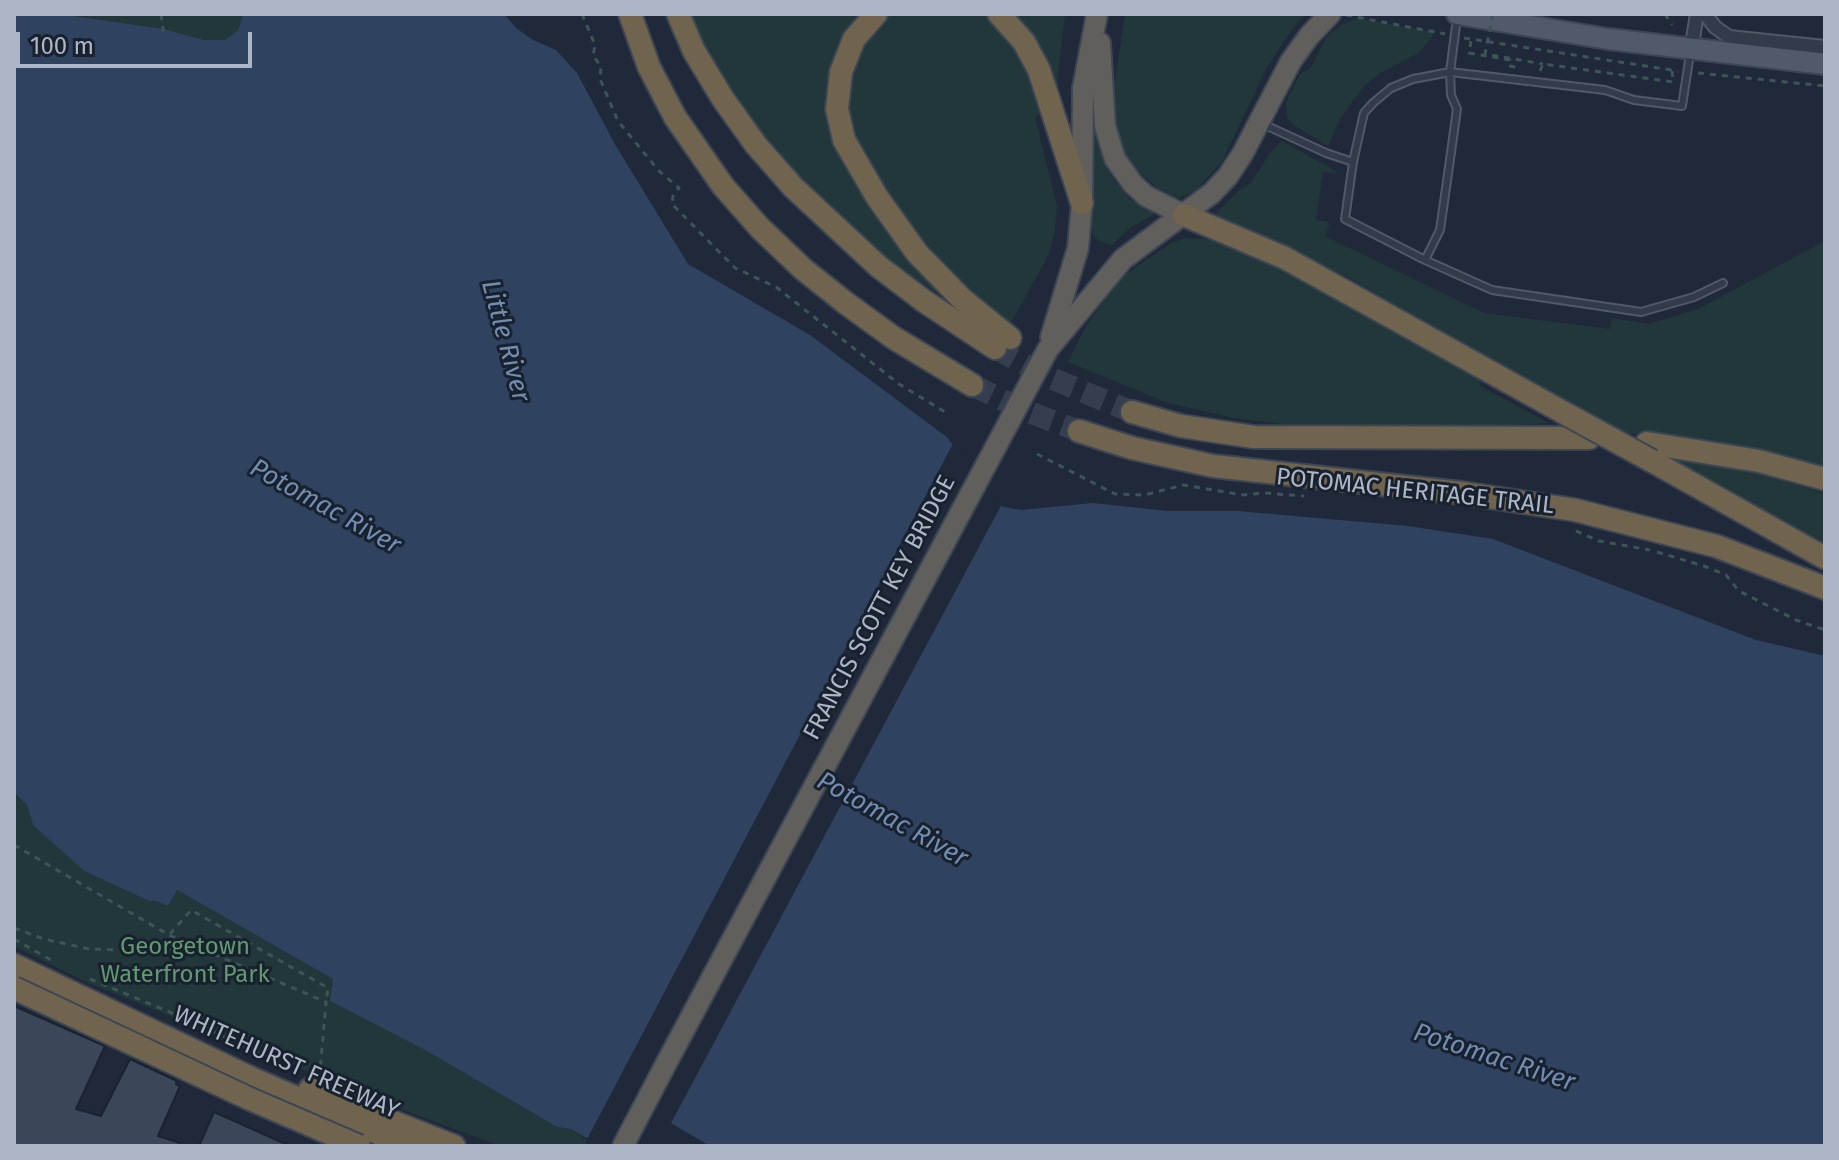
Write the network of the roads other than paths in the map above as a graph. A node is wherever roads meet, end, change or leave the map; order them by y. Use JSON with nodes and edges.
{"nodes":[{"id":1,"x":630,"y":14,"type":"edge"},
{"id":2,"x":678,"y":14,"type":"edge"},
{"id":3,"x":876,"y":14,"type":"edge"},
{"id":4,"x":999,"y":14,"type":"edge"},
{"id":5,"x":1097,"y":14,"type":"edge"},
{"id":6,"x":1330,"y":14,"type":"edge"},
{"id":7,"x":1457,"y":14,"type":"edge"},
{"id":8,"x":1697,"y":14,"type":"edge"},
{"id":9,"x":1705,"y":14,"type":"edge"},
{"id":10,"x":1825,"y":47,"type":"edge"},
{"id":11,"x":1691,"y":50,"type":"junction"},
{"id":12,"x":1825,"y":64,"type":"edge"},
{"id":13,"x":1450,"y":72,"type":"junction"},
{"id":14,"x":1259,"y":122,"type":"junction"},
{"id":15,"x":1353,"y":162,"type":"junction"},
{"id":16,"x":1082,"y":203,"type":"junction"},
{"id":17,"x":1184,"y":215,"type":"junction"},
{"id":18,"x":1425,"y":260,"type":"junction"},
{"id":19,"x":1723,"y":283,"type":"dead end"},
{"id":20,"x":1048,"y":349,"type":"junction"},
{"id":21,"x":972,"y":385,"type":"tunnel mouth"},
{"id":22,"x":1132,"y":412,"type":"tunnel mouth"},
{"id":23,"x":1079,"y":431,"type":"tunnel mouth"},
{"id":24,"x":1589,"y":438,"type":"dead end"},
{"id":25,"x":1650,"y":452,"type":"junction"},
{"id":26,"x":1825,"y":479,"type":"edge"},
{"id":27,"x":1825,"y":558,"type":"edge"},
{"id":28,"x":1825,"y":588,"type":"edge"},
{"id":29,"x":14,"y":965,"type":"edge"},
{"id":30,"x":14,"y":977,"type":"edge"},
{"id":31,"x":14,"y":988,"type":"edge"},
{"id":32,"x":120,"y":1016,"type":"junction"},
{"id":33,"x":338,"y":1125,"type":"junction"},
{"id":34,"x":338,"y":1146,"type":"edge"},
{"id":35,"x":359,"y":1146,"type":"edge"},
{"id":36,"x":387,"y":1146,"type":"edge"},
{"id":37,"x":407,"y":1146,"type":"edge"},
{"id":38,"x":454,"y":1146,"type":"edge"},
{"id":39,"x":623,"y":1146,"type":"edge"}],
"edges":[{"from":1,"to":21,"type":"highway"},
{"from":2,"to":3,"type":"highway"},
{"from":4,"to":16,"type":"highway"},
{"from":5,"to":16,"type":"highway"},
{"from":5,"to":17,"type":"highway"},
{"from":6,"to":14,"type":"highway"},
{"from":7,"to":11,"type":"main road"},
{"from":7,"to":13,"type":"lane"},
{"from":8,"to":11,"type":"street"},
{"from":9,"to":10,"type":"street"},
{"from":11,"to":12,"type":"main road"},
{"from":11,"to":13,"type":"lane"},
{"from":13,"to":15,"type":"lane"},
{"from":13,"to":18,"type":"lane"},
{"from":14,"to":15,"type":"lane"},
{"from":14,"to":17,"type":"highway"},
{"from":15,"to":18,"type":"lane"},
{"from":16,"to":20,"type":"highway"},
{"from":17,"to":20,"type":"highway"},
{"from":17,"to":25,"type":"highway","bridge":true},
{"from":18,"to":19,"type":"lane"},
{"from":20,"to":39,"type":"highway","name":"FRANCIS SCOTT KEY BRIDGE","bridge":true},
{"from":22,"to":24,"type":"highway"},
{"from":23,"to":28,"type":"highway"},
{"from":25,"to":26,"type":"highway"},
{"from":25,"to":27,"type":"highway"},
{"from":29,"to":32,"type":"highway","name":"WHITEHURST FREEWAY"},
{"from":30,"to":33,"type":"street"},
{"from":31,"to":35,"type":"highway","name":"WHITEHURST FREEWAY","bridge":true},
{"from":32,"to":37,"type":"highway","name":"WHITEHURST FREEWAY"},
{"from":32,"to":38,"type":"highway"},
{"from":33,"to":34,"type":"street"},
{"from":33,"to":36,"type":"street"}]}
